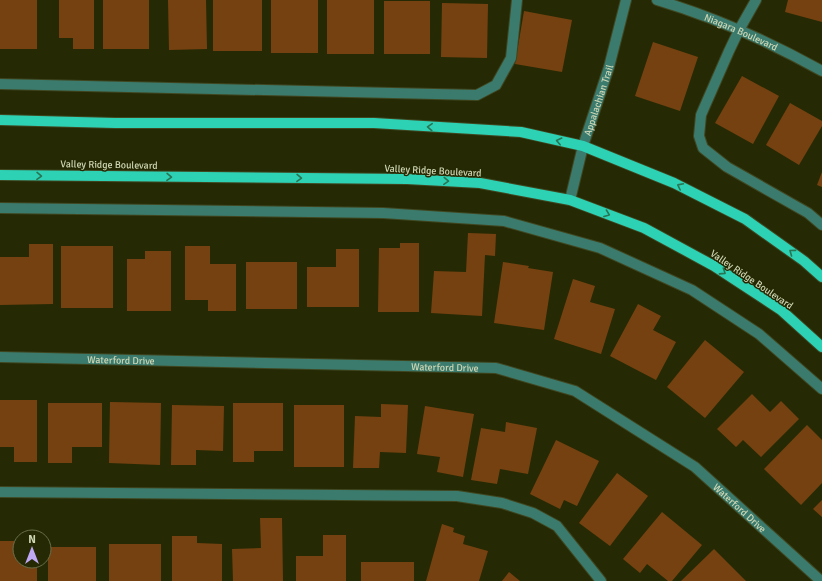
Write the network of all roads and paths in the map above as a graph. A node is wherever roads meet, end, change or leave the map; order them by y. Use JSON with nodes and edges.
{"nodes":[{"id":1,"x":517,"y":0,"type":"edge"},
{"id":2,"x":626,"y":0,"type":"edge"},
{"id":3,"x":657,"y":0,"type":"edge"},
{"id":4,"x":756,"y":0,"type":"edge"},
{"id":5,"x":739,"y":30,"type":"junction"},
{"id":6,"x":822,"y":71,"type":"edge"},
{"id":7,"x":0,"y":84,"type":"edge"},
{"id":8,"x":0,"y":120,"type":"edge"},
{"id":9,"x":583,"y":146,"type":"junction"},
{"id":10,"x":0,"y":175,"type":"edge"},
{"id":11,"x":570,"y":200,"type":"junction"},
{"id":12,"x":0,"y":208,"type":"edge"},
{"id":13,"x":822,"y":225,"type":"edge"},
{"id":14,"x":822,"y":277,"type":"edge"},
{"id":15,"x":822,"y":347,"type":"edge"},
{"id":16,"x":0,"y":356,"type":"edge"},
{"id":17,"x":822,"y":389,"type":"edge"},
{"id":18,"x":0,"y":492,"type":"edge"},
{"id":19,"x":601,"y":581,"type":"edge"},
{"id":20,"x":821,"y":581,"type":"edge"}],
"edges":[{"from":1,"to":7,"type":"street"},
{"from":2,"to":9,"type":"street","name":"Appalachian Trail"},
{"from":3,"to":5,"type":"street","name":"Niagara Boulevard"},
{"from":4,"to":5,"type":"street"},
{"from":5,"to":6,"type":"street","name":"Niagara Boulevard"},
{"from":5,"to":13,"type":"street"},
{"from":9,"to":8,"type":"main road","one_way":true},
{"from":9,"to":11,"type":"street","name":"Appalachian Trail"},
{"from":14,"to":9,"type":"main road","one_way":true},
{"from":10,"to":11,"type":"main road","name":"Valley Ridge Boulevard","one_way":true},
{"from":11,"to":15,"type":"main road","name":"Valley Ridge Boulevard","one_way":true},
{"from":12,"to":17,"type":"street"},
{"from":16,"to":20,"type":"street","name":"Waterford Drive"},
{"from":18,"to":19,"type":"street"}]}
